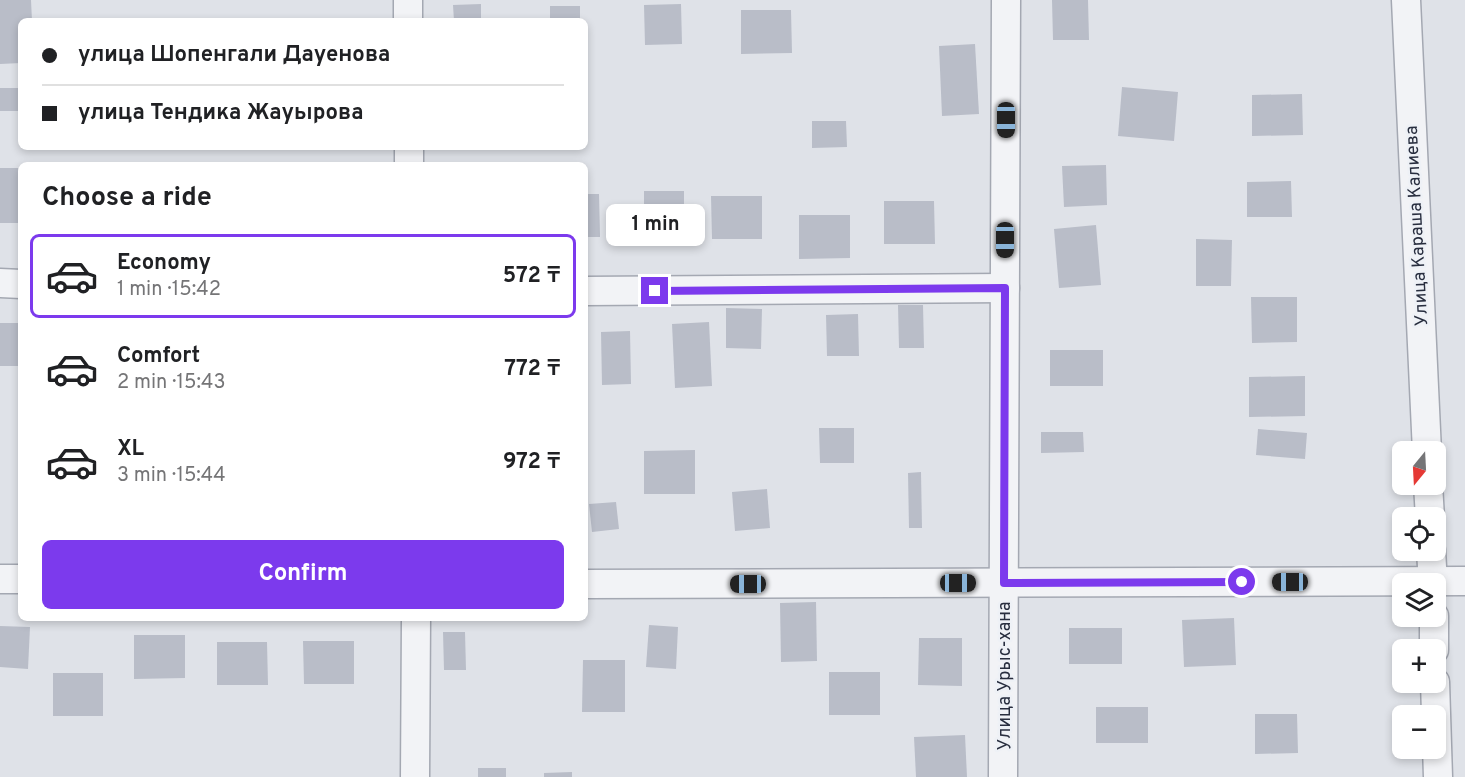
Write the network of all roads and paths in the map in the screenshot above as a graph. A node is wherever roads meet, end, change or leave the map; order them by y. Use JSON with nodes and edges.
{"nodes":[{"id":1,"x":408,"y":0,"type":"edge"},
{"id":2,"x":1006,"y":0,"type":"edge"},
{"id":3,"x":1406,"y":0,"type":"edge"},
{"id":4,"x":408,"y":18,"type":"edge"},
{"id":5,"x":0,"y":283,"type":"edge"},
{"id":6,"x":18,"y":284,"type":"edge"},
{"id":7,"x":1005,"y":288,"type":"junction"},
{"id":8,"x":588,"y":291,"type":"edge"},
{"id":9,"x":1426,"y":441,"type":"edge"},
{"id":10,"x":0,"y":579,"type":"edge"},
{"id":11,"x":18,"y":579,"type":"edge"},
{"id":12,"x":1465,"y":581,"type":"edge"},
{"id":13,"x":1392,"y":582,"type":"edge"},
{"id":14,"x":1446,"y":582,"type":"edge"},
{"id":15,"x":1004,"y":583,"type":"junction"},
{"id":16,"x":588,"y":584,"type":"edge"},
{"id":17,"x":416,"y":621,"type":"edge"},
{"id":18,"x":1435,"y":693,"type":"edge"},
{"id":19,"x":415,"y":777,"type":"edge"},
{"id":20,"x":1003,"y":777,"type":"edge"},
{"id":21,"x":1438,"y":777,"type":"edge"}],
"edges":[{"from":1,"to":4,"type":"street"},
{"from":2,"to":7,"type":"street","name":"Улица Урыс-хана"},
{"from":3,"to":9,"type":"street","name":"Улица Караша Калиева"},
{"from":5,"to":6,"type":"street"},
{"from":7,"to":8,"type":"street"},
{"from":7,"to":15,"type":"street","name":"Улица Урыс-хана"},
{"from":10,"to":11,"type":"street"},
{"from":12,"to":14,"type":"street"},
{"from":13,"to":15,"type":"street"},
{"from":15,"to":16,"type":"street"},
{"from":15,"to":20,"type":"street","name":"Улица Урыс-хана"},
{"from":17,"to":19,"type":"street"},
{"from":18,"to":21,"type":"street"}]}
